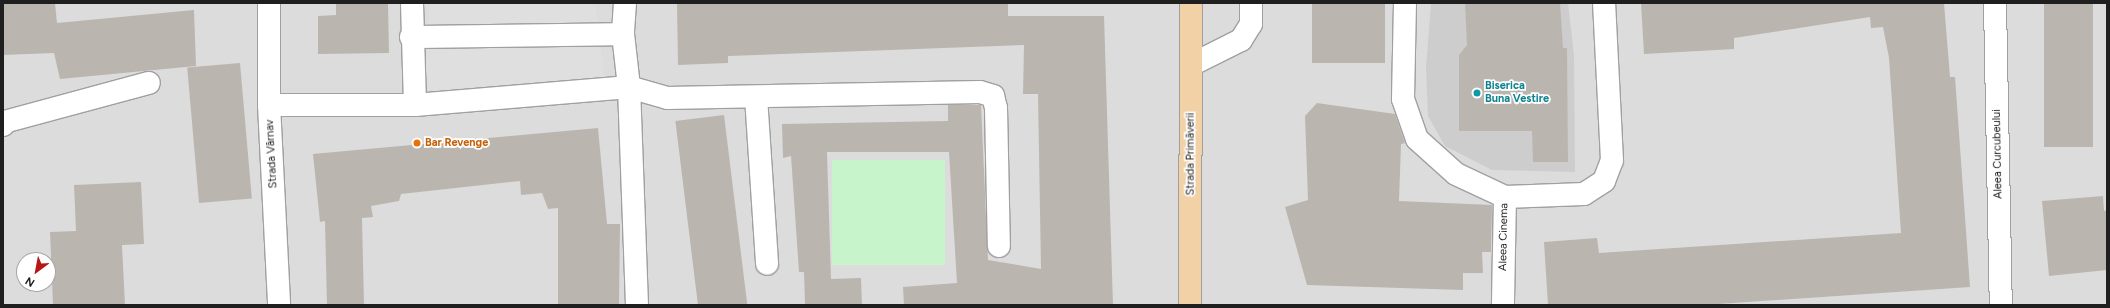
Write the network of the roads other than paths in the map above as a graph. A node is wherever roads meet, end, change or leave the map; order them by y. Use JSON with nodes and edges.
{"nodes":[{"id":1,"x":269,"y":3,"type":"edge"},
{"id":2,"x":412,"y":3,"type":"edge"},
{"id":3,"x":624,"y":3,"type":"edge"},
{"id":4,"x":1191,"y":3,"type":"edge"},
{"id":5,"x":1251,"y":3,"type":"edge"},
{"id":6,"x":1405,"y":3,"type":"edge"},
{"id":7,"x":1604,"y":3,"type":"edge"},
{"id":8,"x":1995,"y":3,"type":"edge"},
{"id":9,"x":622,"y":34,"type":"junction"},
{"id":10,"x":411,"y":37,"type":"junction"},
{"id":11,"x":1191,"y":65,"type":"junction"},
{"id":12,"x":149,"y":83,"type":"dead end"},
{"id":13,"x":629,"y":87,"type":"junction"},
{"id":14,"x":756,"y":97,"type":"junction"},
{"id":15,"x":269,"y":105,"type":"junction"},
{"id":16,"x":415,"y":105,"type":"junction"},
{"id":17,"x":3,"y":125,"type":"edge"},
{"id":18,"x":1505,"y":197,"type":"junction"},
{"id":19,"x":1000,"y":246,"type":"dead end"},
{"id":20,"x":767,"y":264,"type":"dead end"},
{"id":21,"x":279,"y":305,"type":"edge"},
{"id":22,"x":637,"y":305,"type":"edge"},
{"id":23,"x":1190,"y":305,"type":"edge"},
{"id":24,"x":1503,"y":305,"type":"edge"},
{"id":25,"x":2001,"y":305,"type":"edge"}],
"edges":[{"from":1,"to":15,"type":"street","name":"Strada Vârnav"},
{"from":2,"to":10,"type":"street"},
{"from":3,"to":9,"type":"street"},
{"from":4,"to":11,"type":"main road","name":"Strada Primăverii"},
{"from":5,"to":11,"type":"street"},
{"from":6,"to":18,"type":"street","name":"Aleea Cinema"},
{"from":7,"to":18,"type":"street"},
{"from":8,"to":25,"type":"street","name":"Aleea Curcubeului"},
{"from":9,"to":10,"type":"street"},
{"from":9,"to":13,"type":"street"},
{"from":10,"to":16,"type":"street"},
{"from":11,"to":23,"type":"main road","name":"Strada Primăverii"},
{"from":12,"to":17,"type":"street"},
{"from":13,"to":14,"type":"street"},
{"from":13,"to":16,"type":"street"},
{"from":13,"to":22,"type":"street"},
{"from":14,"to":19,"type":"street"},
{"from":14,"to":20,"type":"street"},
{"from":15,"to":16,"type":"street"},
{"from":15,"to":21,"type":"street","name":"Strada Vârnav"},
{"from":18,"to":24,"type":"street","name":"Aleea Cinema"}]}
